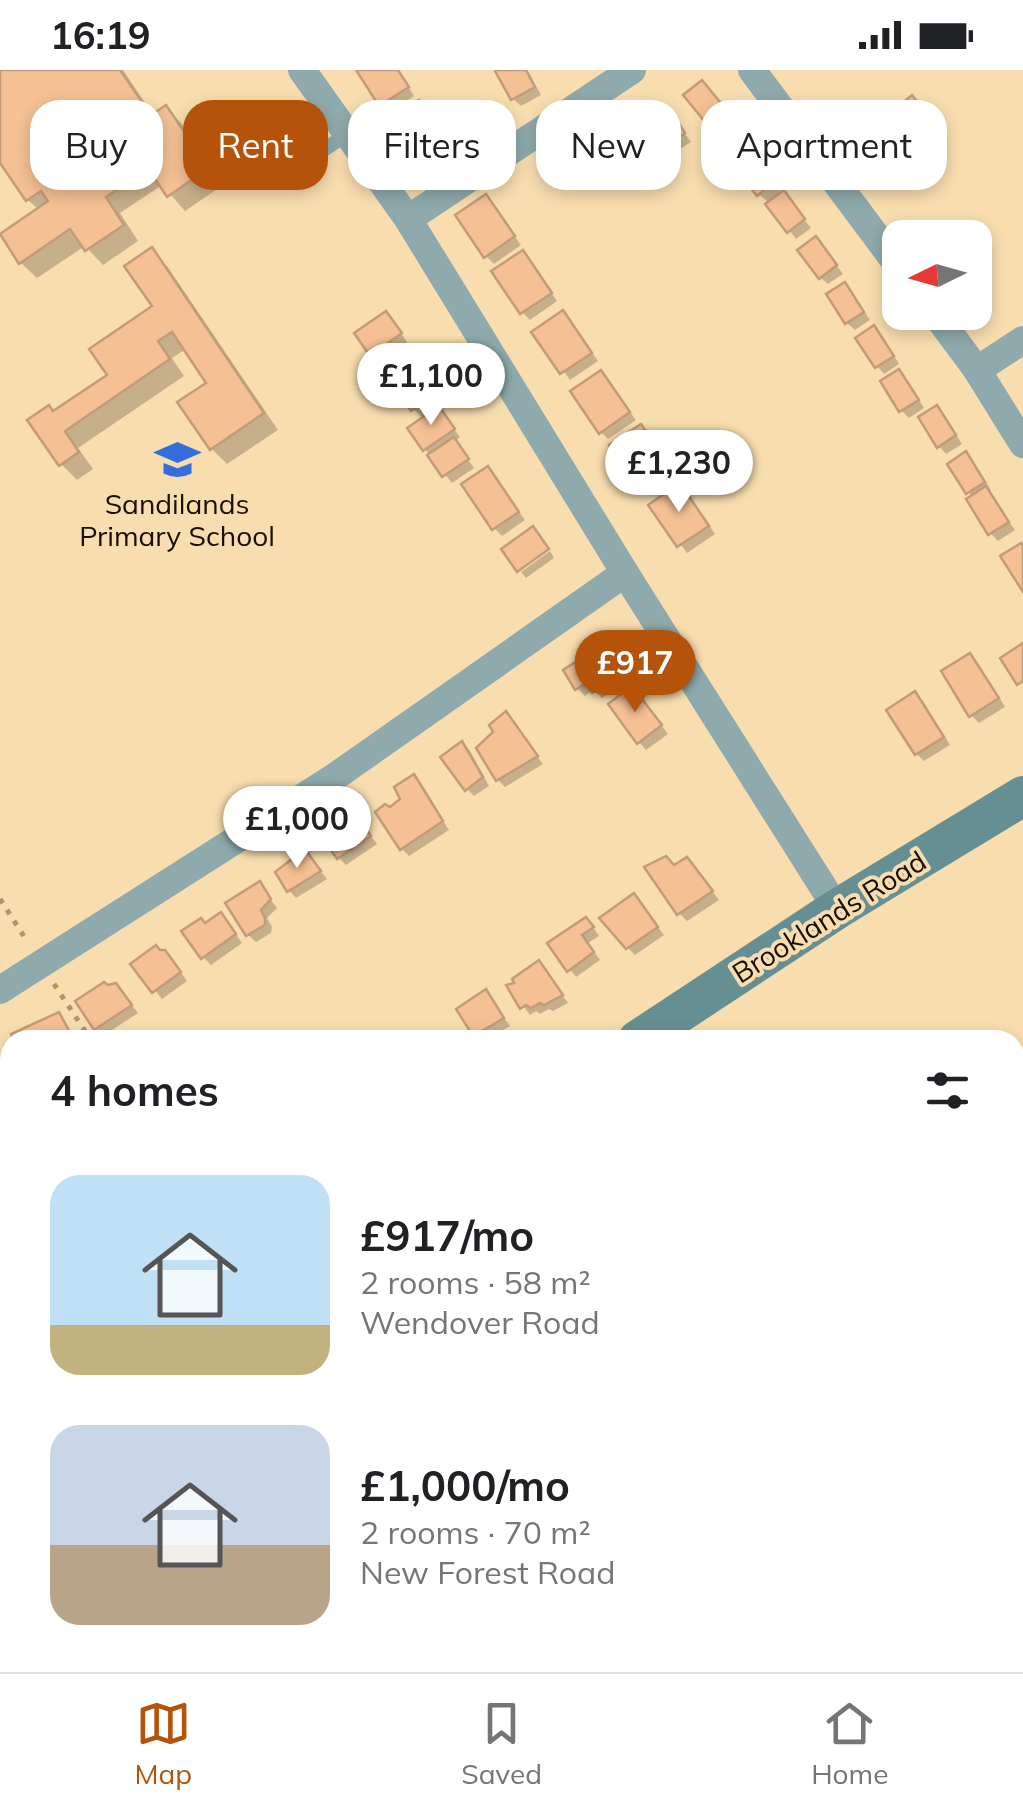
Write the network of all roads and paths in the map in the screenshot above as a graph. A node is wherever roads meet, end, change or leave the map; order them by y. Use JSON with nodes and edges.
{"nodes":[{"id":1,"x":302,"y":70,"type":"edge"},
{"id":2,"x":632,"y":70,"type":"edge"},
{"id":3,"x":752,"y":70,"type":"edge"},
{"id":4,"x":348,"y":134,"type":"joint"},
{"id":5,"x":328,"y":147,"type":"edge"},
{"id":6,"x":388,"y":190,"type":"edge"},
{"id":7,"x":408,"y":219,"type":"junction"},
{"id":8,"x":882,"y":244,"type":"edge"},
{"id":9,"x":947,"y":330,"type":"edge"},
{"id":10,"x":1023,"y":340,"type":"edge"},
{"id":11,"x":977,"y":370,"type":"junction"},
{"id":12,"x":1023,"y":444,"type":"edge"},
{"id":13,"x":625,"y":573,"type":"junction"},
{"id":14,"x":1023,"y":796,"type":"edge"},
{"id":15,"x":0,"y":899,"type":"edge"},
{"id":16,"x":837,"y":910,"type":"junction"},
{"id":17,"x":41,"y":964,"type":"junction"},
{"id":18,"x":0,"y":990,"type":"edge"},
{"id":19,"x":84,"y":1030,"type":"edge"},
{"id":20,"x":653,"y":1030,"type":"edge"}],
"edges":[{"from":1,"to":4,"type":"street"},
{"from":2,"to":7,"type":"street"},
{"from":3,"to":8,"type":"street"},
{"from":4,"to":5,"type":"lane"},
{"from":6,"to":7,"type":"street"},
{"from":7,"to":13,"type":"street"},
{"from":9,"to":11,"type":"street"},
{"from":10,"to":11,"type":"street"},
{"from":11,"to":12,"type":"street"},
{"from":13,"to":16,"type":"street"},
{"from":13,"to":17,"type":"street"},
{"from":14,"to":16,"type":"street","name":"Brooklands Road"},
{"from":15,"to":17,"type":"path"},
{"from":16,"to":20,"type":"street","name":"Brooklands Road"},
{"from":17,"to":18,"type":"street"},
{"from":17,"to":19,"type":"path"}]}
